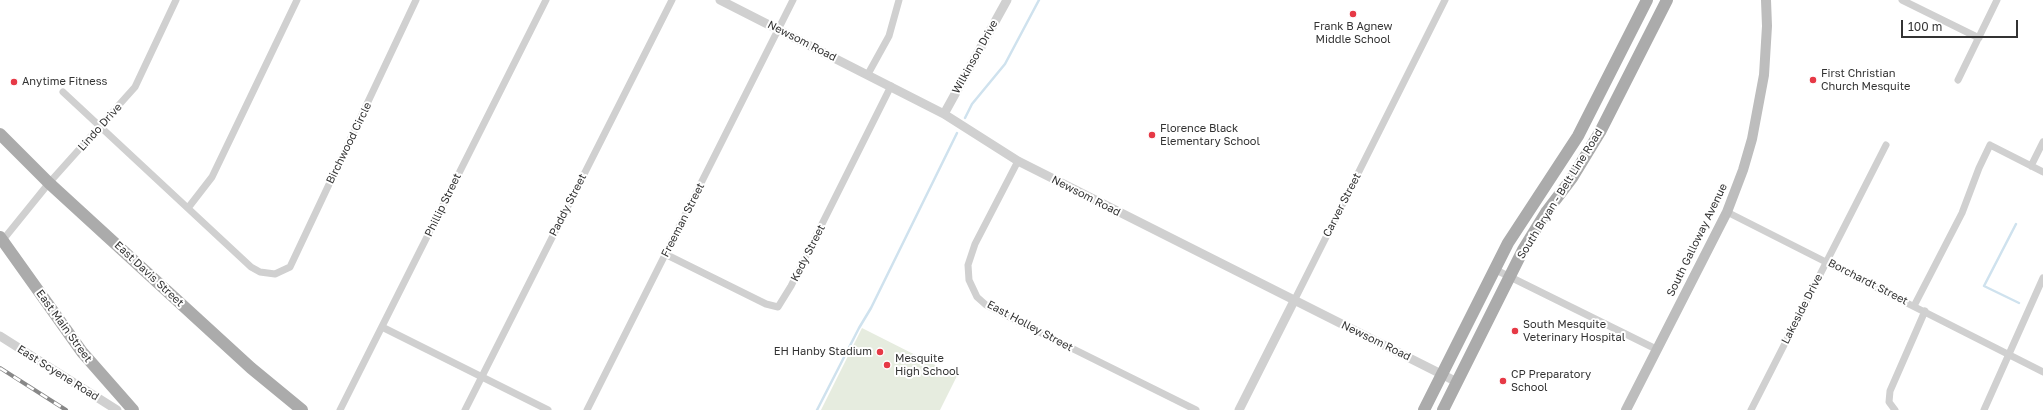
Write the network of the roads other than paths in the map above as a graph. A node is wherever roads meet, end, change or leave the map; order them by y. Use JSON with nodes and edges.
{"nodes":[{"id":1,"x":176,"y":0,"type":"edge"},
{"id":2,"x":297,"y":0,"type":"edge"},
{"id":3,"x":416,"y":0,"type":"edge"},
{"id":4,"x":546,"y":0,"type":"edge"},
{"id":5,"x":672,"y":0,"type":"edge"},
{"id":6,"x":720,"y":0,"type":"edge"},
{"id":7,"x":793,"y":0,"type":"edge"},
{"id":8,"x":899,"y":0,"type":"edge"},
{"id":9,"x":1007,"y":0,"type":"edge"},
{"id":10,"x":1446,"y":0,"type":"edge"},
{"id":11,"x":1647,"y":0,"type":"edge"},
{"id":12,"x":1667,"y":0,"type":"edge"},
{"id":13,"x":1766,"y":0,"type":"edge"},
{"id":14,"x":1902,"y":0,"type":"edge"},
{"id":15,"x":1997,"y":0,"type":"edge"},
{"id":16,"x":778,"y":29,"type":"junction"},
{"id":17,"x":1979,"y":38,"type":"junction"},
{"id":18,"x":868,"y":74,"type":"junction"},
{"id":19,"x":1958,"y":80,"type":"dead end"},
{"id":20,"x":891,"y":86,"type":"junction"},
{"id":21,"x":63,"y":92,"type":"dead end"},
{"id":22,"x":944,"y":114,"type":"junction"},
{"id":23,"x":100,"y":127,"type":"junction"},
{"id":24,"x":0,"y":134,"type":"edge"},
{"id":25,"x":2043,"y":142,"type":"edge"},
{"id":26,"x":1886,"y":145,"type":"dead end"},
{"id":27,"x":1018,"y":161,"type":"junction"},
{"id":28,"x":2032,"y":166,"type":"junction"},
{"id":29,"x":2043,"y":172,"type":"edge"},
{"id":30,"x":49,"y":183,"type":"junction"},
{"id":31,"x":188,"y":208,"type":"junction"},
{"id":32,"x":1727,"y":212,"type":"junction"},
{"id":33,"x":1,"y":239,"type":"edge"},
{"id":34,"x":665,"y":254,"type":"junction"},
{"id":35,"x":1826,"y":262,"type":"junction"},
{"id":36,"x":1494,"y":269,"type":"junction"},
{"id":37,"x":1510,"y":276,"type":"junction"},
{"id":38,"x":2043,"y":278,"type":"edge"},
{"id":39,"x":1294,"y":301,"type":"junction"},
{"id":40,"x":1914,"y":306,"type":"junction"},
{"id":41,"x":1925,"y":312,"type":"junction"},
{"id":42,"x":382,"y":327,"type":"junction"},
{"id":43,"x":0,"y":336,"type":"edge"},
{"id":44,"x":1656,"y":349,"type":"junction"},
{"id":45,"x":2008,"y":355,"type":"junction"},
{"id":46,"x":2043,"y":372,"type":"edge"},
{"id":47,"x":1442,"y":374,"type":"junction"},
{"id":48,"x":482,"y":378,"type":"junction"},
{"id":49,"x":1457,"y":382,"type":"junction"},
{"id":50,"x":117,"y":410,"type":"edge"},
{"id":51,"x":133,"y":410,"type":"edge"},
{"id":52,"x":302,"y":410,"type":"edge"},
{"id":53,"x":340,"y":410,"type":"edge"},
{"id":54,"x":465,"y":410,"type":"edge"},
{"id":55,"x":548,"y":410,"type":"edge"},
{"id":56,"x":588,"y":410,"type":"edge"},
{"id":57,"x":1196,"y":410,"type":"edge"},
{"id":58,"x":1239,"y":410,"type":"edge"},
{"id":59,"x":1424,"y":410,"type":"edge"},
{"id":60,"x":1444,"y":410,"type":"edge"},
{"id":61,"x":1626,"y":410,"type":"edge"},
{"id":62,"x":1751,"y":410,"type":"edge"},
{"id":63,"x":1894,"y":410,"type":"edge"},
{"id":64,"x":1984,"y":410,"type":"edge"}],
"edges":[{"from":1,"to":23,"type":"street","name":"Lindo Drive"},
{"from":2,"to":31,"type":"street"},
{"from":3,"to":31,"type":"street","name":"Birchwood Circle"},
{"from":4,"to":42,"type":"street","name":"Phillip Street"},
{"from":5,"to":48,"type":"street","name":"Paddy Street"},
{"from":6,"to":16,"type":"street","name":"Newsom Road"},
{"from":7,"to":16,"type":"street","name":"Freeman Street"},
{"from":8,"to":18,"type":"street"},
{"from":9,"to":22,"type":"street","name":"Wilkinson Drive"},
{"from":10,"to":39,"type":"street","name":"Carver Street"},
{"from":11,"to":36,"type":"main road","name":"South Bryan - Belt Line Road"},
{"from":12,"to":37,"type":"main road","name":"South Bryan - Belt Line Road"},
{"from":13,"to":32,"type":"main road","name":"South Galloway Avenue"},
{"from":14,"to":17,"type":"street"},
{"from":15,"to":17,"type":"street"},
{"from":16,"to":18,"type":"street","name":"Newsom Road"},
{"from":16,"to":34,"type":"street","name":"Freeman Street"},
{"from":17,"to":19,"type":"street"},
{"from":18,"to":20,"type":"street","name":"Newsom Road"},
{"from":20,"to":22,"type":"street","name":"Newsom Road"},
{"from":20,"to":34,"type":"street","name":"Kedy Street"},
{"from":21,"to":23,"type":"street"},
{"from":22,"to":27,"type":"street","name":"Newsom Road"},
{"from":23,"to":30,"type":"street","name":"Lindo Drive"},
{"from":23,"to":31,"type":"street"},
{"from":24,"to":30,"type":"main road","name":"East Davis Street"},
{"from":25,"to":28,"type":"street"},
{"from":26,"to":35,"type":"street","name":"Lakeside Drive"},
{"from":27,"to":39,"type":"street","name":"Newsom Road"},
{"from":27,"to":57,"type":"street","name":"East Holley Street"},
{"from":28,"to":29,"type":"street"},
{"from":28,"to":40,"type":"street"},
{"from":30,"to":33,"type":"street","name":"Lindo Drive"},
{"from":30,"to":52,"type":"main road","name":"East Davis Street"},
{"from":32,"to":35,"type":"street","name":"Borchardt Street"},
{"from":32,"to":44,"type":"main road","name":"South Galloway Avenue"},
{"from":33,"to":51,"type":"main road","name":"East Main Street"},
{"from":34,"to":56,"type":"street","name":"Freeman Street"},
{"from":35,"to":40,"type":"street","name":"Borchardt Street"},
{"from":35,"to":62,"type":"street","name":"Lakeside Drive"},
{"from":36,"to":37,"type":"street"},
{"from":36,"to":47,"type":"main road","name":"South Bryan - Belt Line Road"},
{"from":37,"to":44,"type":"street"},
{"from":37,"to":49,"type":"main road","name":"South Bryan - Belt Line Road"},
{"from":38,"to":45,"type":"street"},
{"from":39,"to":47,"type":"street","name":"Newsom Road"},
{"from":39,"to":58,"type":"street","name":"Carver Street"},
{"from":40,"to":41,"type":"street","name":"Borchardt Street"},
{"from":41,"to":45,"type":"street","name":"Borchardt Street"},
{"from":41,"to":63,"type":"street"},
{"from":42,"to":48,"type":"street"},
{"from":42,"to":53,"type":"street","name":"Phillip Street"},
{"from":43,"to":50,"type":"street","name":"East Scyene Road"},
{"from":44,"to":61,"type":"main road","name":"South Galloway Avenue"},
{"from":45,"to":46,"type":"street","name":"Borchardt Street"},
{"from":45,"to":64,"type":"street"},
{"from":47,"to":49,"type":"street","name":"Newsom Road"},
{"from":47,"to":59,"type":"main road","name":"South Bryan - Belt Line Road"},
{"from":48,"to":54,"type":"street","name":"Paddy Street"},
{"from":48,"to":55,"type":"street"},
{"from":49,"to":60,"type":"main road","name":"South Bryan - Belt Line Road"}]}
